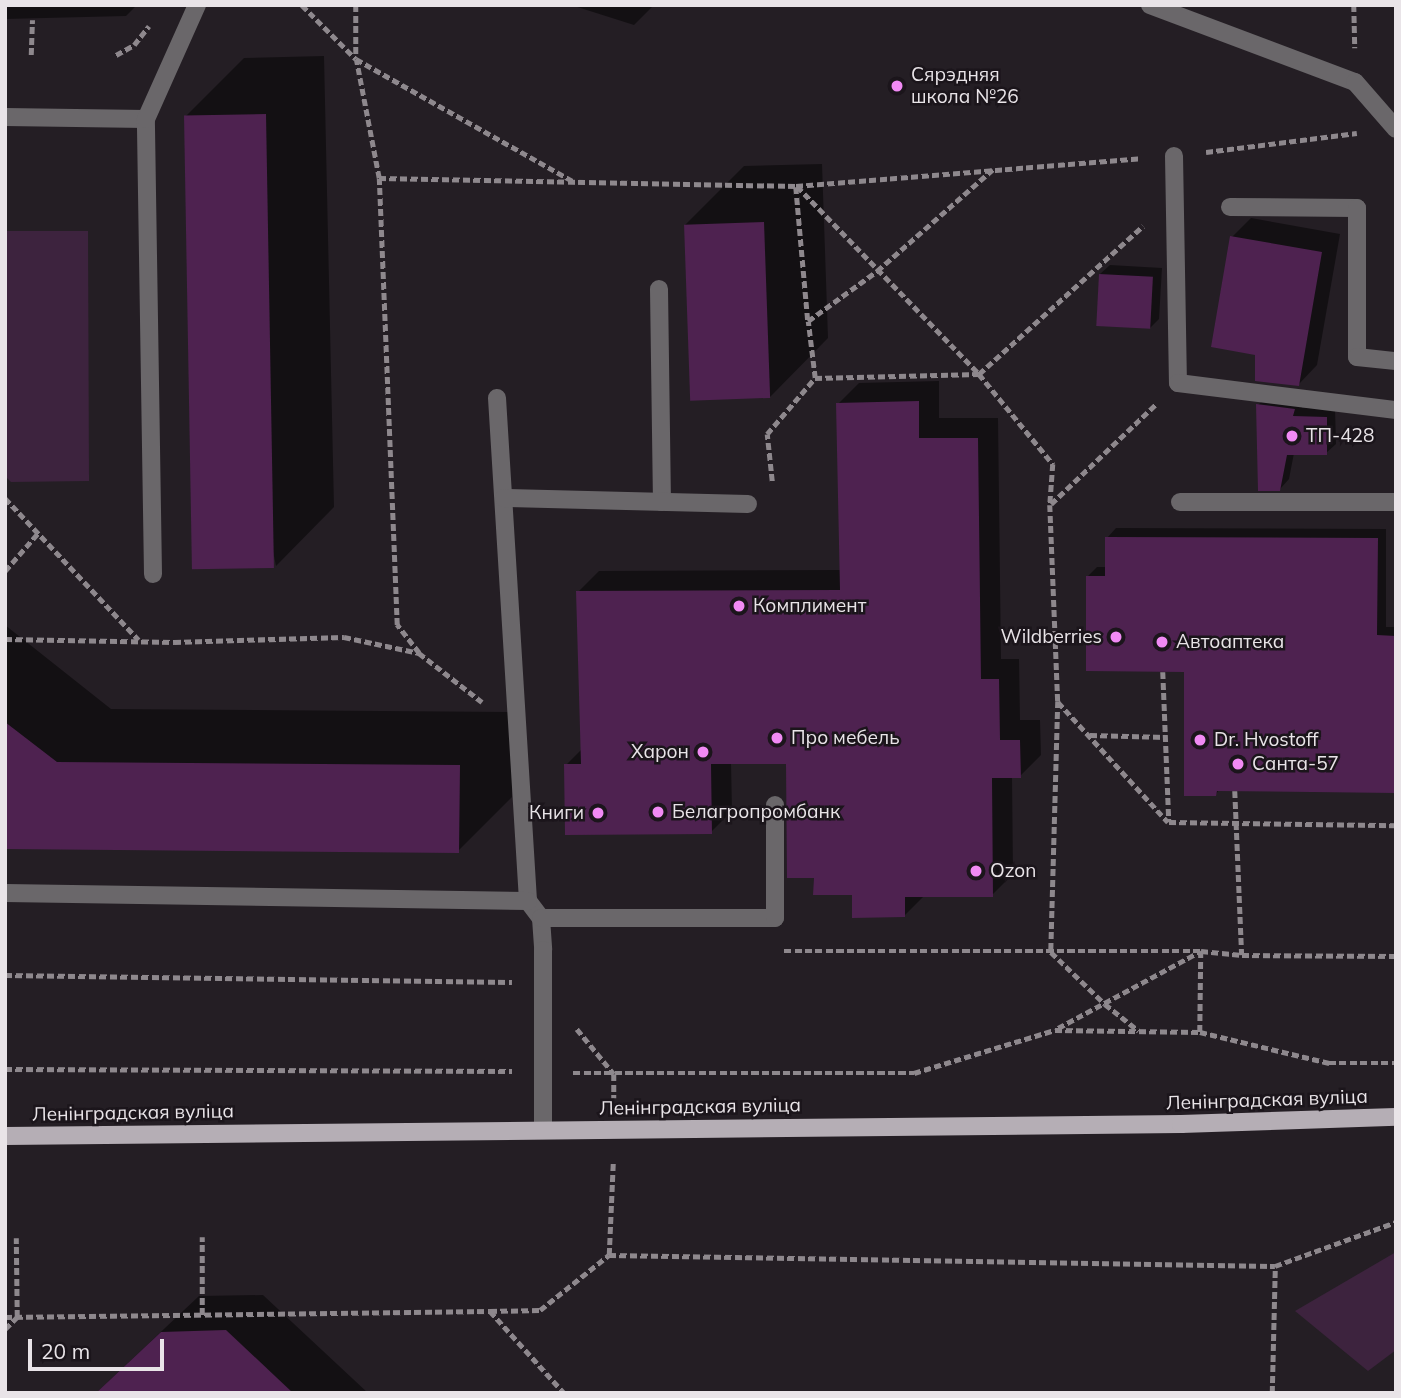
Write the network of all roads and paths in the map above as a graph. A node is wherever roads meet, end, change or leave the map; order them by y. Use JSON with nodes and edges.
{"nodes":[{"id":1,"x":197,"y":5,"type":"edge"},
{"id":2,"x":302,"y":5,"type":"edge"},
{"id":3,"x":356,"y":5,"type":"edge"},
{"id":4,"x":1150,"y":5,"type":"edge"},
{"id":5,"x":32,"y":20,"type":"dead end"},
{"id":6,"x":153,"y":21,"type":"dead end"},
{"id":7,"x":31,"y":55,"type":"dead end"},
{"id":8,"x":116,"y":55,"type":"dead end"},
{"id":9,"x":356,"y":59,"type":"junction"},
{"id":10,"x":5,"y":117,"type":"edge"},
{"id":11,"x":146,"y":119,"type":"junction"},
{"id":12,"x":1396,"y":129,"type":"edge"},
{"id":13,"x":1361,"y":132,"type":"dead end"},
{"id":14,"x":1174,"y":156,"type":"junction"},
{"id":15,"x":994,"y":169,"type":"junction"},
{"id":16,"x":379,"y":178,"type":"junction"},
{"id":17,"x":575,"y":182,"type":"junction"},
{"id":18,"x":796,"y":186,"type":"junction"},
{"id":19,"x":1174,"y":198,"type":"junction"},
{"id":20,"x":1230,"y":207,"type":"dead end"},
{"id":21,"x":877,"y":271,"type":"junction"},
{"id":22,"x":659,"y":289,"type":"dead end"},
{"id":23,"x":808,"y":321,"type":"junction"},
{"id":24,"x":1396,"y":361,"type":"edge"},
{"id":25,"x":979,"y":374,"type":"junction"},
{"id":26,"x":815,"y":378,"type":"junction"},
{"id":27,"x":1178,"y":383,"type":"junction"},
{"id":28,"x":498,"y":398,"type":"dead end"},
{"id":29,"x":1396,"y":410,"type":"edge"},
{"id":30,"x":5,"y":498,"type":"edge"},
{"id":31,"x":504,"y":498,"type":"junction"},
{"id":32,"x":662,"y":502,"type":"junction"},
{"id":33,"x":1180,"y":502,"type":"dead end"},
{"id":34,"x":1396,"y":502,"type":"edge"},
{"id":35,"x":747,"y":504,"type":"joint"},
{"id":36,"x":1051,"y":505,"type":"junction"},
{"id":37,"x":39,"y":532,"type":"junction"},
{"id":38,"x":5,"y":570,"type":"edge"},
{"id":39,"x":153,"y":574,"type":"dead end"},
{"id":40,"x":5,"y":639,"type":"edge"},
{"id":41,"x":140,"y":641,"type":"junction"},
{"id":42,"x":419,"y":653,"type":"junction"},
{"id":43,"x":1163,"y":672,"type":"dead end"},
{"id":44,"x":1058,"y":701,"type":"junction"},
{"id":45,"x":487,"y":707,"type":"dead end"},
{"id":46,"x":1090,"y":735,"type":"junction"},
{"id":47,"x":1166,"y":737,"type":"junction"},
{"id":48,"x":1236,"y":791,"type":"dead end"},
{"id":49,"x":775,"y":805,"type":"dead end"},
{"id":50,"x":1168,"y":822,"type":"junction"},
{"id":51,"x":1237,"y":823,"type":"junction"},
{"id":52,"x":1396,"y":825,"type":"edge"},
{"id":53,"x":5,"y":893,"type":"edge"},
{"id":54,"x":528,"y":901,"type":"junction"},
{"id":55,"x":541,"y":918,"type":"junction"},
{"id":56,"x":775,"y":951,"type":"dead end"},
{"id":57,"x":1201,"y":951,"type":"junction"},
{"id":58,"x":1051,"y":952,"type":"junction"},
{"id":59,"x":1242,"y":955,"type":"junction"},
{"id":60,"x":1396,"y":956,"type":"edge"},
{"id":61,"x":5,"y":975,"type":"edge"},
{"id":62,"x":543,"y":982,"type":"junction"},
{"id":63,"x":1105,"y":1004,"type":"junction"},
{"id":64,"x":1055,"y":1030,"type":"junction"},
{"id":65,"x":1139,"y":1031,"type":"junction"},
{"id":66,"x":1200,"y":1032,"type":"junction"},
{"id":67,"x":1396,"y":1063,"type":"edge"},
{"id":68,"x":5,"y":1069,"type":"edge"},
{"id":69,"x":541,"y":1072,"type":"junction"},
{"id":70,"x":1396,"y":1117,"type":"edge"},
{"id":71,"x":543,"y":1130,"type":"junction"},
{"id":72,"x":5,"y":1136,"type":"edge"},
{"id":73,"x":1396,"y":1222,"type":"edge"},
{"id":74,"x":202,"y":1237,"type":"dead end"},
{"id":75,"x":16,"y":1238,"type":"dead end"},
{"id":76,"x":610,"y":1255,"type":"dead end"},
{"id":77,"x":1275,"y":1266,"type":"junction"},
{"id":78,"x":202,"y":1315,"type":"junction"},
{"id":79,"x":5,"y":1317,"type":"edge"},
{"id":80,"x":17,"y":1317,"type":"junction"},
{"id":81,"x":5,"y":1329,"type":"edge"},
{"id":82,"x":564,"y":1393,"type":"edge"},
{"id":83,"x":1272,"y":1393,"type":"edge"}],
"edges":[{"from":1,"to":11,"type":"lane"},
{"from":2,"to":9,"type":"path"},
{"from":3,"to":9,"type":"path"},
{"from":4,"to":12,"type":"lane"},
{"from":5,"to":7,"type":"path"},
{"from":6,"to":8,"type":"path"},
{"from":9,"to":16,"type":"path"},
{"from":9,"to":17,"type":"path"},
{"from":10,"to":11,"type":"lane"},
{"from":11,"to":39,"type":"lane"},
{"from":13,"to":14,"type":"path"},
{"from":14,"to":15,"type":"path"},
{"from":14,"to":19,"type":"lane"},
{"from":15,"to":18,"type":"path"},
{"from":15,"to":21,"type":"path"},
{"from":16,"to":17,"type":"path"},
{"from":16,"to":42,"type":"path"},
{"from":17,"to":18,"type":"path"},
{"from":18,"to":21,"type":"path"},
{"from":18,"to":23,"type":"path"},
{"from":19,"to":25,"type":"path"},
{"from":19,"to":27,"type":"lane"},
{"from":20,"to":24,"type":"lane"},
{"from":21,"to":23,"type":"path"},
{"from":21,"to":25,"type":"path"},
{"from":22,"to":32,"type":"lane"},
{"from":23,"to":26,"type":"path"},
{"from":25,"to":26,"type":"path"},
{"from":25,"to":36,"type":"path"},
{"from":26,"to":35,"type":"path"},
{"from":27,"to":29,"type":"lane"},
{"from":27,"to":36,"type":"path"},
{"from":28,"to":31,"type":"lane"},
{"from":30,"to":37,"type":"path"},
{"from":31,"to":32,"type":"lane"},
{"from":31,"to":54,"type":"lane"},
{"from":32,"to":35,"type":"lane"},
{"from":33,"to":34,"type":"lane"},
{"from":36,"to":44,"type":"path"},
{"from":37,"to":38,"type":"path"},
{"from":37,"to":41,"type":"path"},
{"from":40,"to":41,"type":"path"},
{"from":41,"to":42,"type":"path"},
{"from":42,"to":45,"type":"path"},
{"from":43,"to":47,"type":"path"},
{"from":44,"to":46,"type":"path"},
{"from":44,"to":58,"type":"path"},
{"from":46,"to":47,"type":"path"},
{"from":46,"to":50,"type":"path"},
{"from":47,"to":50,"type":"path"},
{"from":48,"to":51,"type":"path"},
{"from":49,"to":55,"type":"lane"},
{"from":50,"to":51,"type":"path"},
{"from":51,"to":52,"type":"path"},
{"from":51,"to":59,"type":"path"},
{"from":53,"to":54,"type":"lane"},
{"from":54,"to":55,"type":"lane"},
{"from":55,"to":62,"type":"lane"},
{"from":56,"to":58,"type":"path"},
{"from":57,"to":58,"type":"path"},
{"from":57,"to":59,"type":"path"},
{"from":57,"to":63,"type":"path"},
{"from":57,"to":66,"type":"path"},
{"from":58,"to":63,"type":"path"},
{"from":59,"to":60,"type":"path"},
{"from":61,"to":62,"type":"path"},
{"from":62,"to":69,"type":"lane"},
{"from":63,"to":64,"type":"path"},
{"from":63,"to":65,"type":"path"},
{"from":64,"to":65,"type":"path"},
{"from":64,"to":69,"type":"path"},
{"from":65,"to":66,"type":"path"},
{"from":66,"to":67,"type":"path"},
{"from":68,"to":69,"type":"path"},
{"from":69,"to":71,"type":"lane"},
{"from":70,"to":71,"type":"main road","name":"Ленінградская вуліца"},
{"from":71,"to":72,"type":"main road","name":"Ленінградская вуліца"},
{"from":73,"to":77,"type":"path"},
{"from":74,"to":78,"type":"path"},
{"from":75,"to":80,"type":"path"},
{"from":76,"to":77,"type":"path"},
{"from":77,"to":83,"type":"path"},
{"from":78,"to":80,"type":"path"},
{"from":78,"to":82,"type":"path"},
{"from":79,"to":80,"type":"path"},
{"from":80,"to":81,"type":"path"}]}
